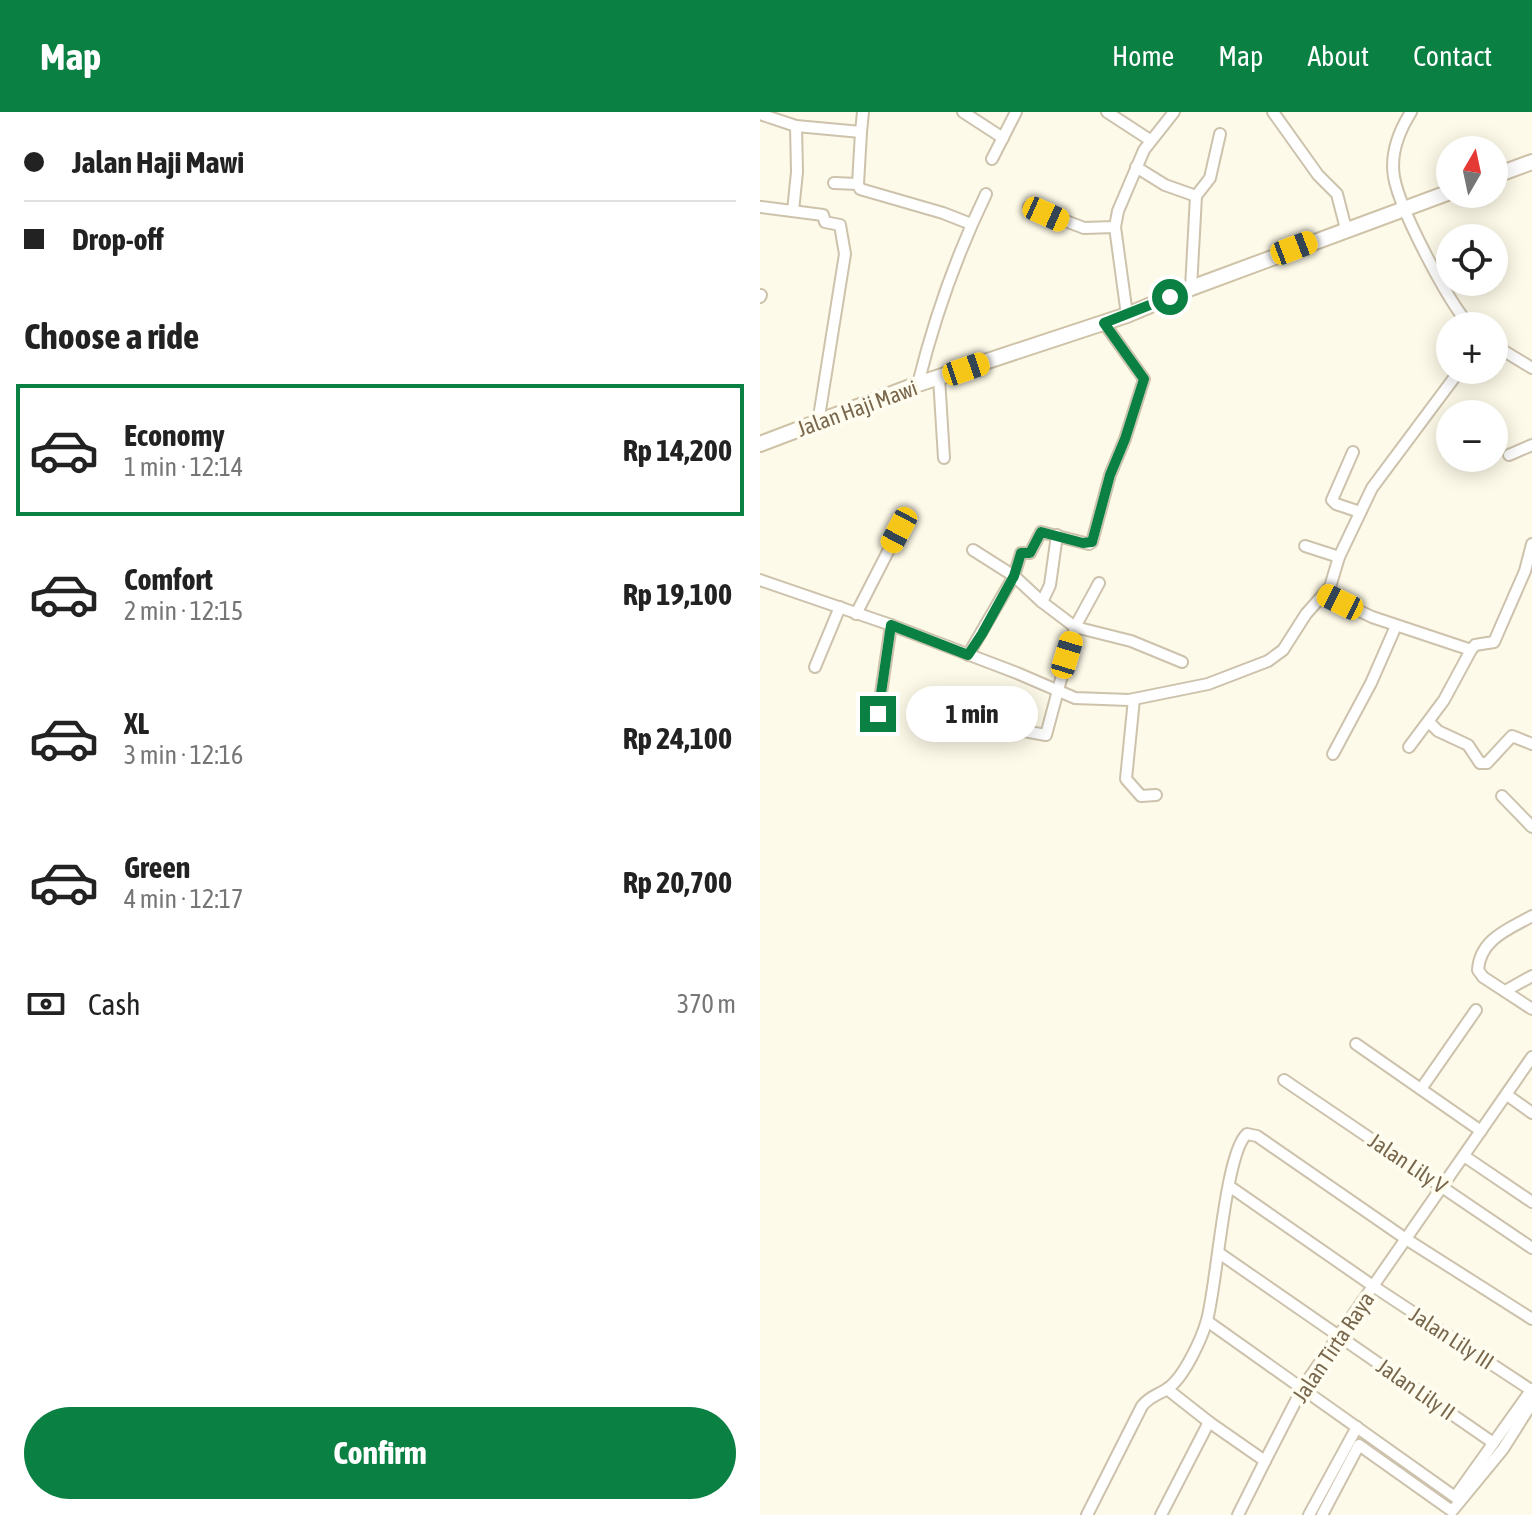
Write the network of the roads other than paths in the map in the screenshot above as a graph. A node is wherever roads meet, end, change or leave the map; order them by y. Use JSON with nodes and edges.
{"nodes":[{"id":1,"x":863,"y":112,"type":"edge"},
{"id":2,"x":963,"y":112,"type":"edge"},
{"id":3,"x":1016,"y":112,"type":"edge"},
{"id":4,"x":1107,"y":112,"type":"edge"},
{"id":5,"x":1174,"y":112,"type":"edge"},
{"id":6,"x":1273,"y":112,"type":"edge"},
{"id":7,"x":1411,"y":112,"type":"edge"},
{"id":8,"x":760,"y":114,"type":"edge"},
{"id":9,"x":796,"y":126,"type":"junction"},
{"id":10,"x":861,"y":132,"type":"junction"},
{"id":11,"x":1220,"y":134,"type":"dead end"},
{"id":12,"x":1003,"y":138,"type":"junction"},
{"id":13,"x":1150,"y":140,"type":"junction"},
{"id":14,"x":992,"y":159,"type":"dead end"},
{"id":15,"x":1532,"y":162,"type":"edge"},
{"id":16,"x":1136,"y":167,"type":"junction"},
{"id":17,"x":1508,"y":171,"type":"edge"},
{"id":18,"x":834,"y":183,"type":"dead end"},
{"id":19,"x":858,"y":184,"type":"junction"},
{"id":20,"x":986,"y":194,"type":"dead end"},
{"id":21,"x":1196,"y":196,"type":"junction"},
{"id":22,"x":1436,"y":197,"type":"edge"},
{"id":23,"x":761,"y":207,"type":"edge"},
{"id":24,"x":1029,"y":207,"type":"dead end"},
{"id":25,"x":1406,"y":208,"type":"junction"},
{"id":26,"x":793,"y":211,"type":"junction"},
{"id":27,"x":971,"y":224,"type":"junction"},
{"id":28,"x":1115,"y":227,"type":"junction"},
{"id":29,"x":1346,"y":229,"type":"junction"},
{"id":30,"x":1191,"y":288,"type":"junction"},
{"id":31,"x":1460,"y":312,"type":"edge"},
{"id":32,"x":1127,"y":315,"type":"junction"},
{"id":33,"x":1104,"y":323,"type":"junction"},
{"id":34,"x":1508,"y":353,"type":"edge"},
{"id":35,"x":1532,"y":368,"type":"edge"},
{"id":36,"x":939,"y":378,"type":"junction"},
{"id":37,"x":918,"y":384,"type":"junction"},
{"id":38,"x":1449,"y":384,"type":"edge"},
{"id":39,"x":818,"y":423,"type":"junction"},
{"id":40,"x":760,"y":444,"type":"edge"},
{"id":41,"x":1532,"y":445,"type":"edge"},
{"id":42,"x":1353,"y":452,"type":"dead end"},
{"id":43,"x":1509,"y":455,"type":"dead end"},
{"id":44,"x":944,"y":458,"type":"dead end"},
{"id":45,"x":1360,"y":512,"type":"junction"},
{"id":46,"x":899,"y":530,"type":"dead end"},
{"id":47,"x":1057,"y":535,"type":"junction"},
{"id":48,"x":1532,"y":544,"type":"edge"},
{"id":49,"x":1305,"y":546,"type":"dead end"},
{"id":50,"x":973,"y":550,"type":"dead end"},
{"id":51,"x":1339,"y":557,"type":"junction"},
{"id":52,"x":1014,"y":576,"type":"junction"},
{"id":53,"x":760,"y":580,"type":"edge"},
{"id":54,"x":1099,"y":583,"type":"dead end"},
{"id":55,"x":1324,"y":594,"type":"junction"},
{"id":56,"x":1042,"y":602,"type":"junction"},
{"id":57,"x":840,"y":607,"type":"junction"},
{"id":58,"x":856,"y":614,"type":"junction"},
{"id":59,"x":891,"y":625,"type":"junction"},
{"id":60,"x":1396,"y":626,"type":"junction"},
{"id":61,"x":1075,"y":627,"type":"junction"},
{"id":62,"x":1471,"y":650,"type":"junction"},
{"id":63,"x":968,"y":655,"type":"junction"},
{"id":64,"x":1182,"y":662,"type":"dead end"},
{"id":65,"x":815,"y":667,"type":"dead end"},
{"id":66,"x":1056,"y":692,"type":"junction"},
{"id":67,"x":1134,"y":699,"type":"junction"},
{"id":68,"x":878,"y":714,"type":"dead end"},
{"id":69,"x":957,"y":719,"type":"dead end"},
{"id":70,"x":1429,"y":722,"type":"junction"},
{"id":71,"x":1532,"y":744,"type":"edge"},
{"id":72,"x":1409,"y":747,"type":"dead end"},
{"id":73,"x":1333,"y":754,"type":"dead end"},
{"id":74,"x":1156,"y":795,"type":"dead end"},
{"id":75,"x":1502,"y":796,"type":"dead end"},
{"id":76,"x":1532,"y":827,"type":"edge"},
{"id":77,"x":1532,"y":916,"type":"edge"},
{"id":78,"x":1532,"y":976,"type":"edge"},
{"id":79,"x":1505,"y":991,"type":"junction"},
{"id":80,"x":1532,"y":1009,"type":"edge"},
{"id":81,"x":1476,"y":1010,"type":"dead end"},
{"id":82,"x":1356,"y":1044,"type":"dead end"},
{"id":83,"x":1532,"y":1057,"type":"edge"},
{"id":84,"x":1284,"y":1080,"type":"dead end"},
{"id":85,"x":1421,"y":1089,"type":"junction"},
{"id":86,"x":1507,"y":1095,"type":"junction"},
{"id":87,"x":1532,"y":1113,"type":"edge"},
{"id":88,"x":1481,"y":1131,"type":"junction"},
{"id":89,"x":1464,"y":1156,"type":"junction"},
{"id":90,"x":1229,"y":1186,"type":"junction"},
{"id":91,"x":1443,"y":1186,"type":"junction"},
{"id":92,"x":1532,"y":1202,"type":"edge"},
{"id":93,"x":1406,"y":1239,"type":"junction"},
{"id":94,"x":1532,"y":1248,"type":"edge"},
{"id":95,"x":1219,"y":1253,"type":"junction"},
{"id":96,"x":1373,"y":1286,"type":"junction"},
{"id":97,"x":1532,"y":1319,"type":"edge"},
{"id":98,"x":1207,"y":1321,"type":"junction"},
{"id":99,"x":1340,"y":1336,"type":"junction"},
{"id":100,"x":1303,"y":1387,"type":"junction"},
{"id":101,"x":1167,"y":1389,"type":"junction"},
{"id":102,"x":1532,"y":1390,"type":"edge"},
{"id":103,"x":1532,"y":1403,"type":"edge"},
{"id":104,"x":1209,"y":1422,"type":"junction"},
{"id":105,"x":1357,"y":1427,"type":"junction"},
{"id":106,"x":1492,"y":1442,"type":"junction"},
{"id":107,"x":1265,"y":1461,"type":"junction"},
{"id":108,"x":1087,"y":1515,"type":"edge"},
{"id":109,"x":1161,"y":1515,"type":"edge"},
{"id":110,"x":1238,"y":1515,"type":"edge"},
{"id":111,"x":1309,"y":1515,"type":"edge"},
{"id":112,"x":1322,"y":1515,"type":"edge"}],
"edges":[{"from":1,"to":10,"type":"street"},
{"from":2,"to":12,"type":"street"},
{"from":3,"to":12,"type":"street"},
{"from":4,"to":13,"type":"street"},
{"from":5,"to":13,"type":"street"},
{"from":6,"to":29,"type":"street"},
{"from":7,"to":25,"type":"street"},
{"from":8,"to":9,"type":"street"},
{"from":9,"to":10,"type":"street"},
{"from":9,"to":26,"type":"street"},
{"from":10,"to":19,"type":"street"},
{"from":11,"to":21,"type":"street"},
{"from":12,"to":14,"type":"street"},
{"from":13,"to":16,"type":"street"},
{"from":15,"to":17,"type":"street"},
{"from":16,"to":21,"type":"street"},
{"from":16,"to":28,"type":"street"},
{"from":18,"to":19,"type":"street"},
{"from":19,"to":27,"type":"street"},
{"from":20,"to":27,"type":"street"},
{"from":21,"to":30,"type":"street"},
{"from":22,"to":25,"type":"street","name":"Jalan Haji Mawi"},
{"from":23,"to":26,"type":"street"},
{"from":24,"to":28,"type":"street"},
{"from":25,"to":29,"type":"street","name":"Jalan Haji Mawi"},
{"from":25,"to":31,"type":"street"},
{"from":26,"to":39,"type":"street"},
{"from":27,"to":37,"type":"street"},
{"from":28,"to":32,"type":"street"},
{"from":29,"to":30,"type":"street","name":"Jalan Haji Mawi"},
{"from":30,"to":32,"type":"street","name":"Jalan Haji Mawi"},
{"from":32,"to":33,"type":"street","name":"Jalan Haji Mawi"},
{"from":33,"to":36,"type":"street","name":"Jalan Haji Mawi"},
{"from":33,"to":47,"type":"street"},
{"from":34,"to":35,"type":"street"},
{"from":36,"to":37,"type":"street","name":"Jalan Haji Mawi"},
{"from":36,"to":44,"type":"street"},
{"from":37,"to":39,"type":"street","name":"Jalan Haji Mawi"},
{"from":38,"to":45,"type":"street"},
{"from":39,"to":40,"type":"street","name":"Jalan Haji Mawi"},
{"from":41,"to":43,"type":"street"},
{"from":42,"to":45,"type":"street"},
{"from":45,"to":51,"type":"street"},
{"from":46,"to":58,"type":"street"},
{"from":47,"to":52,"type":"street"},
{"from":47,"to":56,"type":"street"},
{"from":48,"to":62,"type":"street"},
{"from":49,"to":51,"type":"street"},
{"from":50,"to":52,"type":"street"},
{"from":51,"to":55,"type":"street"},
{"from":52,"to":56,"type":"street"},
{"from":52,"to":63,"type":"street"},
{"from":53,"to":57,"type":"street"},
{"from":54,"to":61,"type":"street"},
{"from":55,"to":60,"type":"street"},
{"from":55,"to":67,"type":"street"},
{"from":56,"to":61,"type":"street"},
{"from":57,"to":58,"type":"street"},
{"from":57,"to":65,"type":"street"},
{"from":58,"to":59,"type":"street"},
{"from":59,"to":63,"type":"street"},
{"from":59,"to":68,"type":"street"},
{"from":60,"to":62,"type":"street"},
{"from":60,"to":73,"type":"street"},
{"from":61,"to":64,"type":"street"},
{"from":61,"to":66,"type":"street"},
{"from":62,"to":70,"type":"street"},
{"from":63,"to":66,"type":"street"},
{"from":66,"to":67,"type":"street"},
{"from":66,"to":69,"type":"street"},
{"from":67,"to":74,"type":"street"},
{"from":70,"to":71,"type":"street"},
{"from":70,"to":72,"type":"street"},
{"from":75,"to":76,"type":"street"},
{"from":77,"to":79,"type":"street"},
{"from":78,"to":79,"type":"street"},
{"from":79,"to":80,"type":"street"},
{"from":81,"to":85,"type":"street"},
{"from":82,"to":85,"type":"street"},
{"from":83,"to":86,"type":"street","name":"Jalan Tirta Raya"},
{"from":84,"to":91,"type":"street","name":"Jalan Lily V"},
{"from":85,"to":88,"type":"street"},
{"from":86,"to":87,"type":"street"},
{"from":86,"to":88,"type":"street","name":"Jalan Tirta Raya"},
{"from":88,"to":89,"type":"street","name":"Jalan Tirta Raya"},
{"from":89,"to":91,"type":"street","name":"Jalan Tirta Raya"},
{"from":89,"to":92,"type":"street"},
{"from":90,"to":93,"type":"street"},
{"from":90,"to":95,"type":"street"},
{"from":90,"to":96,"type":"street","name":"Jalan Lily III"},
{"from":91,"to":93,"type":"street","name":"Jalan Tirta Raya"},
{"from":91,"to":94,"type":"street","name":"Jalan Lily V"},
{"from":93,"to":96,"type":"street","name":"Jalan Tirta Raya"},
{"from":93,"to":97,"type":"street"},
{"from":95,"to":98,"type":"street"},
{"from":95,"to":99,"type":"street","name":"Jalan Lily II"},
{"from":96,"to":99,"type":"street","name":"Jalan Tirta Raya"},
{"from":96,"to":102,"type":"street","name":"Jalan Lily III"},
{"from":98,"to":100,"type":"street"},
{"from":98,"to":101,"type":"street"},
{"from":99,"to":100,"type":"street","name":"Jalan Tirta Raya"},
{"from":99,"to":106,"type":"street","name":"Jalan Lily II"},
{"from":100,"to":105,"type":"street"},
{"from":100,"to":107,"type":"street","name":"Jalan Tirta Raya"},
{"from":101,"to":104,"type":"street"},
{"from":101,"to":108,"type":"street"},
{"from":102,"to":106,"type":"street"},
{"from":103,"to":112,"type":"street"},
{"from":104,"to":107,"type":"street"},
{"from":104,"to":109,"type":"street"},
{"from":105,"to":106,"type":"street"},
{"from":105,"to":111,"type":"street"},
{"from":107,"to":110,"type":"street","name":"Jalan Tirta Raya"}]}
